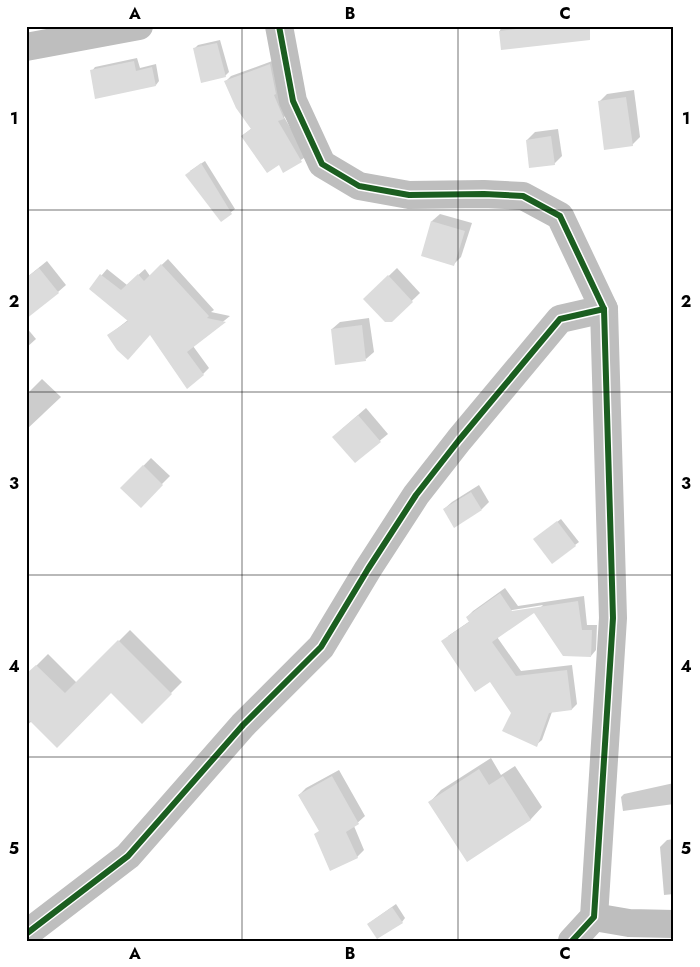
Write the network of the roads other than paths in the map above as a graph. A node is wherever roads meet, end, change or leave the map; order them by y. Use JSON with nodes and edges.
{"nodes":[{"id":1,"x":139,"y":26,"type":"edge"},
{"id":2,"x":280,"y":26,"type":"edge"},
{"id":3,"x":26,"y":47,"type":"edge"},
{"id":4,"x":604,"y":309,"type":"junction"},
{"id":5,"x":594,"y":917,"type":"junction"},
{"id":6,"x":674,"y":924,"type":"edge"},
{"id":7,"x":26,"y":934,"type":"edge"},
{"id":8,"x":572,"y":941,"type":"edge"}],
"edges":[{"from":1,"to":3,"type":"street"},
{"from":2,"to":4,"type":"street"},
{"from":4,"to":5,"type":"street"},
{"from":4,"to":7,"type":"street"},
{"from":5,"to":6,"type":"street"},
{"from":5,"to":8,"type":"street"}]}
